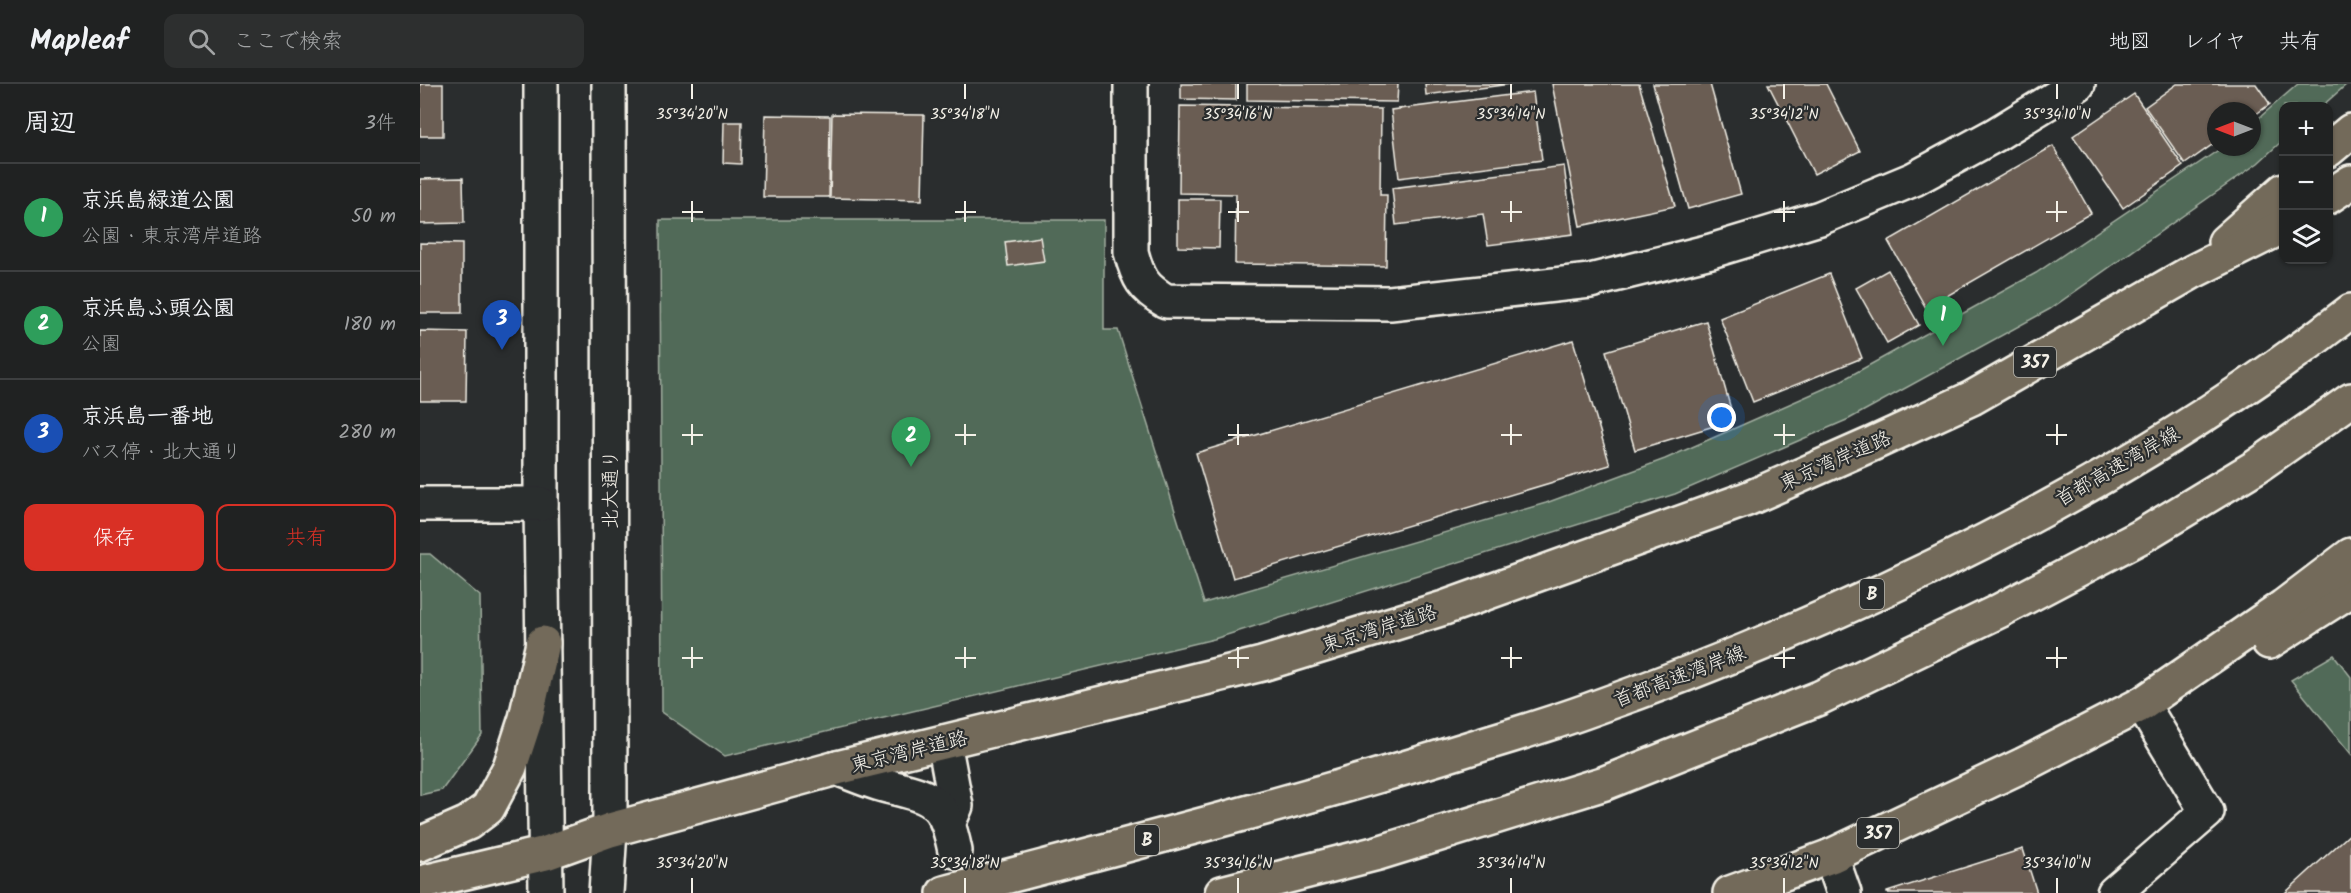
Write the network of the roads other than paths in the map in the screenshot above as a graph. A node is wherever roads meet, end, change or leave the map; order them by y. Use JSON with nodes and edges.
{"nodes":[{"id":1,"x":541,"y":84,"type":"edge"},
{"id":2,"x":609,"y":84,"type":"edge"},
{"id":3,"x":1131,"y":84,"type":"edge"},
{"id":4,"x":2078,"y":84,"type":"edge"},
{"id":5,"x":2351,"y":131,"type":"edge"},
{"id":6,"x":2333,"y":146,"type":"edge"},
{"id":7,"x":2351,"y":182,"type":"edge"},
{"id":8,"x":2279,"y":194,"type":"edge"},
{"id":9,"x":2333,"y":194,"type":"edge"},
{"id":10,"x":2279,"y":228,"type":"edge"},
{"id":11,"x":2192,"y":272,"type":"junction"},
{"id":12,"x":2351,"y":311,"type":"edge"},
{"id":13,"x":2351,"y":400,"type":"edge"},
{"id":14,"x":420,"y":504,"type":"edge"},
{"id":15,"x":541,"y":504,"type":"junction"},
{"id":16,"x":2351,"y":555,"type":"edge"},
{"id":17,"x":2351,"y":590,"type":"edge"},
{"id":18,"x":543,"y":643,"type":"junction"},
{"id":19,"x":2143,"y":703,"type":"junction"},
{"id":20,"x":944,"y":742,"type":"junction"},
{"id":21,"x":837,"y":768,"type":"junction"},
{"id":22,"x":610,"y":830,"type":"junction"},
{"id":23,"x":420,"y":844,"type":"edge"},
{"id":24,"x":546,"y":853,"type":"junction"},
{"id":25,"x":1831,"y":856,"type":"junction"},
{"id":26,"x":420,"y":883,"type":"edge"},
{"id":27,"x":546,"y":893,"type":"edge"},
{"id":28,"x":606,"y":893,"type":"edge"},
{"id":29,"x":944,"y":893,"type":"edge"},
{"id":30,"x":1222,"y":893,"type":"edge"},
{"id":31,"x":1731,"y":893,"type":"edge"},
{"id":32,"x":1844,"y":893,"type":"edge"},
{"id":33,"x":2114,"y":893,"type":"edge"}],
"edges":[{"from":1,"to":15,"type":"street"},
{"from":2,"to":22,"type":"street","name":"北大通り"},
{"from":3,"to":4,"type":"street"},
{"from":5,"to":6,"type":"highway"},
{"from":7,"to":9,"type":"highway"},
{"from":8,"to":11,"type":"highway"},
{"from":10,"to":11,"type":"highway","name":"東京湾岸道路","number":"357"},
{"from":11,"to":20,"type":"highway","name":"東京湾岸道路","number":"357"},
{"from":12,"to":29,"type":"highway","name":"首都高速湾岸線","number":"B"},
{"from":13,"to":30,"type":"highway"},
{"from":14,"to":15,"type":"street"},
{"from":15,"to":18,"type":"street"},
{"from":16,"to":19,"type":"highway","number":"357"},
{"from":17,"to":19,"type":"highway"},
{"from":18,"to":23,"type":"highway"},
{"from":18,"to":24,"type":"street"},
{"from":19,"to":25,"type":"highway","number":"357"},
{"from":19,"to":33,"type":"street"},
{"from":20,"to":21,"type":"highway","name":"東京湾岸道路","number":"357"},
{"from":20,"to":21,"type":"street"},
{"from":21,"to":22,"type":"highway","name":"東京湾岸道路","number":"357"},
{"from":22,"to":24,"type":"highway","name":"東京湾岸道路","number":"357"},
{"from":22,"to":28,"type":"street","name":"北大通り"},
{"from":24,"to":26,"type":"highway","name":"東京湾岸道路","number":"357"},
{"from":24,"to":27,"type":"street"},
{"from":25,"to":31,"type":"highway","number":"357"},
{"from":25,"to":32,"type":"street"}]}
